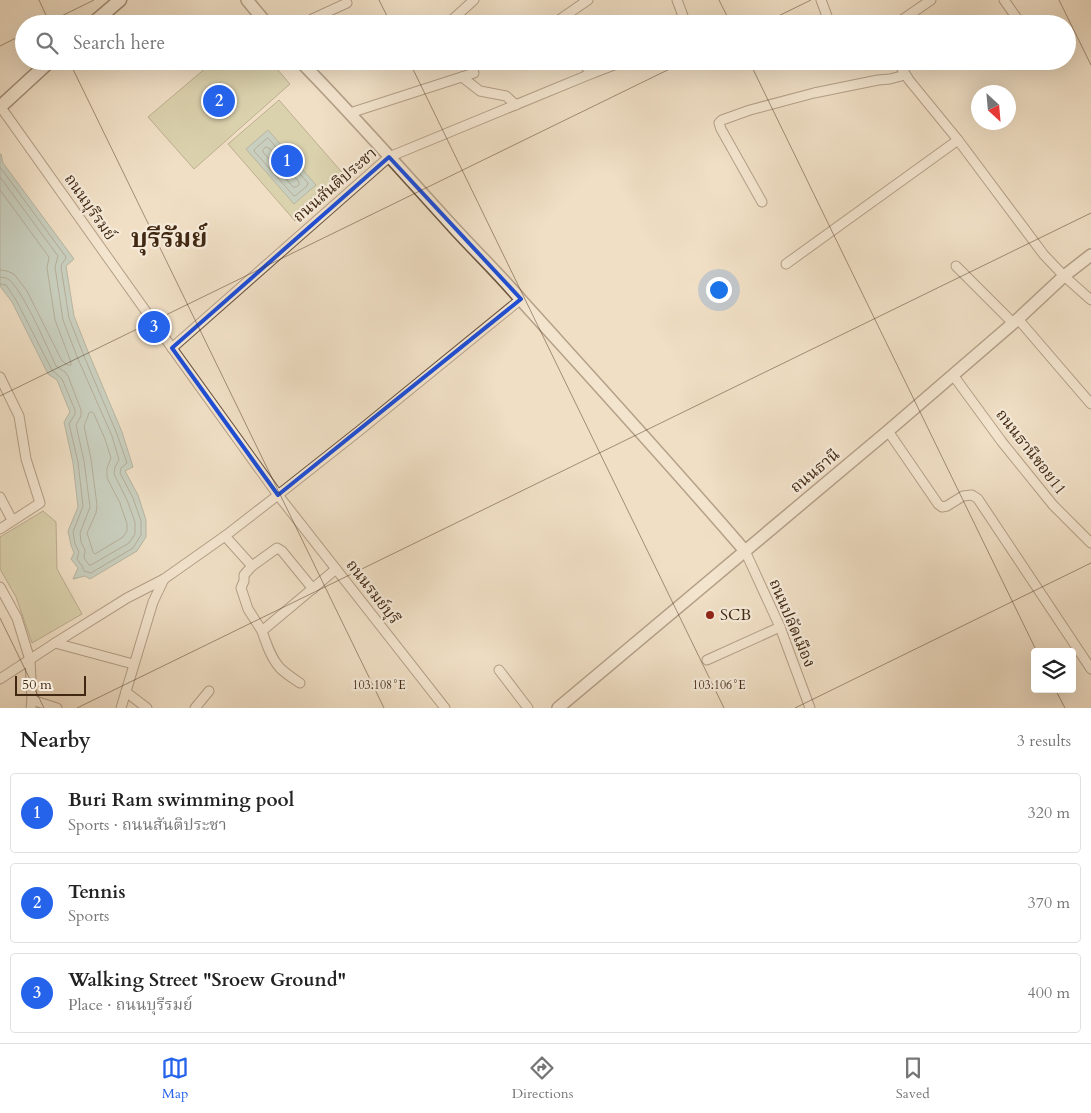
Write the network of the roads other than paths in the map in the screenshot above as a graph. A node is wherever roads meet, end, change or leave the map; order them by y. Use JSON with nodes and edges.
{"nodes":[{"id":1,"x":120,"y":0,"type":"edge"},
{"id":2,"x":247,"y":0,"type":"edge"},
{"id":3,"x":474,"y":0,"type":"edge"},
{"id":4,"x":588,"y":0,"type":"edge"},
{"id":5,"x":677,"y":0,"type":"edge"},
{"id":6,"x":821,"y":0,"type":"edge"},
{"id":7,"x":1004,"y":0,"type":"edge"},
{"id":8,"x":928,"y":1,"type":"edge"},
{"id":9,"x":347,"y":3,"type":"dead end"},
{"id":10,"x":102,"y":15,"type":"edge"},
{"id":11,"x":260,"y":15,"type":"edge"},
{"id":12,"x":321,"y":15,"type":"edge"},
{"id":13,"x":457,"y":15,"type":"edge"},
{"id":14,"x":567,"y":15,"type":"edge"},
{"id":15,"x":683,"y":15,"type":"edge"},
{"id":16,"x":827,"y":15,"type":"edge"},
{"id":17,"x":909,"y":15,"type":"edge"},
{"id":18,"x":1015,"y":15,"type":"edge"},
{"id":19,"x":40,"y":70,"type":"edge"},
{"id":20,"x":309,"y":70,"type":"edge"},
{"id":21,"x":473,"y":70,"type":"edge"},
{"id":22,"x":590,"y":70,"type":"edge"},
{"id":23,"x":599,"y":70,"type":"edge"},
{"id":24,"x":903,"y":70,"type":"edge"},
{"id":25,"x":593,"y":72,"type":"junction"},
{"id":26,"x":906,"y":74,"type":"junction"},
{"id":27,"x":462,"y":77,"type":"junction"},
{"id":28,"x":516,"y":105,"type":"junction"},
{"id":29,"x":0,"y":106,"type":"edge"},
{"id":30,"x":350,"y":113,"type":"junction"},
{"id":31,"x":958,"y":140,"type":"junction"},
{"id":32,"x":389,"y":156,"type":"junction"},
{"id":33,"x":762,"y":202,"type":"dead end"},
{"id":34,"x":1091,"y":255,"type":"edge"},
{"id":35,"x":786,"y":264,"type":"dead end"},
{"id":36,"x":956,"y":266,"type":"dead end"},
{"id":37,"x":1064,"y":276,"type":"junction"},
{"id":38,"x":520,"y":299,"type":"junction"},
{"id":39,"x":1091,"y":300,"type":"edge"},
{"id":40,"x":1015,"y":321,"type":"junction"},
{"id":41,"x":172,"y":348,"type":"junction"},
{"id":42,"x":953,"y":375,"type":"junction"},
{"id":43,"x":0,"y":377,"type":"edge"},
{"id":44,"x":1091,"y":404,"type":"edge"},
{"id":45,"x":888,"y":431,"type":"junction"},
{"id":46,"x":278,"y":495,"type":"junction"},
{"id":47,"x":0,"y":497,"type":"edge"},
{"id":48,"x":12,"y":520,"type":"junction"},
{"id":49,"x":0,"y":529,"type":"edge"},
{"id":50,"x":225,"y":536,"type":"junction"},
{"id":51,"x":1091,"y":543,"type":"edge"},
{"id":52,"x":745,"y":551,"type":"junction"},
{"id":53,"x":252,"y":566,"type":"junction"},
{"id":54,"x":336,"y":569,"type":"junction"},
{"id":55,"x":164,"y":579,"type":"junction"},
{"id":56,"x":0,"y":587,"type":"edge"},
{"id":57,"x":313,"y":589,"type":"junction"},
{"id":58,"x":780,"y":627,"type":"junction"},
{"id":59,"x":262,"y":631,"type":"junction"},
{"id":60,"x":55,"y":643,"type":"junction"},
{"id":61,"x":30,"y":660,"type":"junction"},
{"id":62,"x":706,"y":660,"type":"dead end"},
{"id":63,"x":134,"y":664,"type":"junction"},
{"id":64,"x":1091,"y":669,"type":"edge"},
{"id":65,"x":499,"y":670,"type":"dead end"},
{"id":66,"x":0,"y":679,"type":"edge"},
{"id":67,"x":300,"y":683,"type":"dead end"},
{"id":68,"x":209,"y":691,"type":"dead end"},
{"id":69,"x":126,"y":692,"type":"junction"},
{"id":70,"x":32,"y":704,"type":"edge"},
{"id":71,"x":57,"y":708,"type":"edge"},
{"id":72,"x":121,"y":708,"type":"edge"},
{"id":73,"x":147,"y":708,"type":"edge"},
{"id":74,"x":195,"y":708,"type":"edge"},
{"id":75,"x":444,"y":708,"type":"edge"},
{"id":76,"x":528,"y":708,"type":"edge"},
{"id":77,"x":558,"y":708,"type":"edge"},
{"id":78,"x":810,"y":708,"type":"edge"}],
"edges":[{"from":1,"to":10,"type":"main road"},
{"from":2,"to":11,"type":"street"},
{"from":3,"to":13,"type":"street"},
{"from":4,"to":14,"type":"street"},
{"from":5,"to":15,"type":"street"},
{"from":6,"to":16,"type":"street"},
{"from":7,"to":18,"type":"street"},
{"from":8,"to":17,"type":"street"},
{"from":9,"to":12,"type":"street"},
{"from":19,"to":29,"type":"main road"},
{"from":20,"to":30,"type":"street"},
{"from":21,"to":27,"type":"street"},
{"from":22,"to":25,"type":"street"},
{"from":23,"to":25,"type":"street","name":"ถนนสันติประชา"},
{"from":24,"to":26,"type":"street"},
{"from":25,"to":28,"type":"street","name":"ถนนสันติประชา"},
{"from":26,"to":31,"type":"street"},
{"from":26,"to":33,"type":"street"},
{"from":27,"to":28,"type":"street"},
{"from":27,"to":30,"type":"street"},
{"from":28,"to":32,"type":"street","name":"ถนนสันติประชา"},
{"from":29,"to":41,"type":"street","name":"ถนนบุรีรมย์"},
{"from":30,"to":32,"type":"street"},
{"from":31,"to":35,"type":"street"},
{"from":31,"to":37,"type":"street"},
{"from":32,"to":38,"type":"street"},
{"from":32,"to":41,"type":"street","name":"ถนนสันติประชา"},
{"from":34,"to":37,"type":"street","name":"ถนนธานี"},
{"from":36,"to":40,"type":"street"},
{"from":37,"to":39,"type":"street"},
{"from":37,"to":40,"type":"street","name":"ถนนธานี"},
{"from":38,"to":46,"type":"street"},
{"from":38,"to":52,"type":"street"},
{"from":40,"to":42,"type":"street","name":"ถนนธานี"},
{"from":40,"to":44,"type":"street"},
{"from":41,"to":46,"type":"street","name":"ถนนบุรีรมย์"},
{"from":42,"to":45,"type":"street","name":"ถนนธานี"},
{"from":42,"to":51,"type":"street","name":"ถนนธานีซอย11"},
{"from":43,"to":48,"type":"street"},
{"from":45,"to":52,"type":"street","name":"ถนนธานี"},
{"from":45,"to":64,"type":"street"},
{"from":46,"to":50,"type":"street"},
{"from":46,"to":54,"type":"street","name":"ถนนรมย์บุรี"},
{"from":47,"to":48,"type":"street"},
{"from":48,"to":49,"type":"street"},
{"from":50,"to":53,"type":"street"},
{"from":50,"to":55,"type":"street"},
{"from":52,"to":58,"type":"street","name":"ถนนปลัดเมือง"},
{"from":52,"to":77,"type":"street","name":"ถนนธานี"},
{"from":53,"to":57,"type":"street"},
{"from":53,"to":59,"type":"street"},
{"from":54,"to":57,"type":"street"},
{"from":54,"to":75,"type":"street","name":"ถนนรมย์บุรี"},
{"from":55,"to":60,"type":"street"},
{"from":55,"to":63,"type":"street"},
{"from":56,"to":61,"type":"street"},
{"from":57,"to":59,"type":"street"},
{"from":58,"to":62,"type":"street"},
{"from":58,"to":78,"type":"street","name":"ถนนปลัดเมือง"},
{"from":59,"to":67,"type":"street"},
{"from":60,"to":61,"type":"street"},
{"from":60,"to":63,"type":"street"},
{"from":61,"to":66,"type":"street"},
{"from":61,"to":70,"type":"street"},
{"from":63,"to":69,"type":"street"},
{"from":65,"to":76,"type":"street"},
{"from":68,"to":74,"type":"street"},
{"from":69,"to":72,"type":"street"},
{"from":69,"to":73,"type":"street"},
{"from":70,"to":71,"type":"street"}]}
